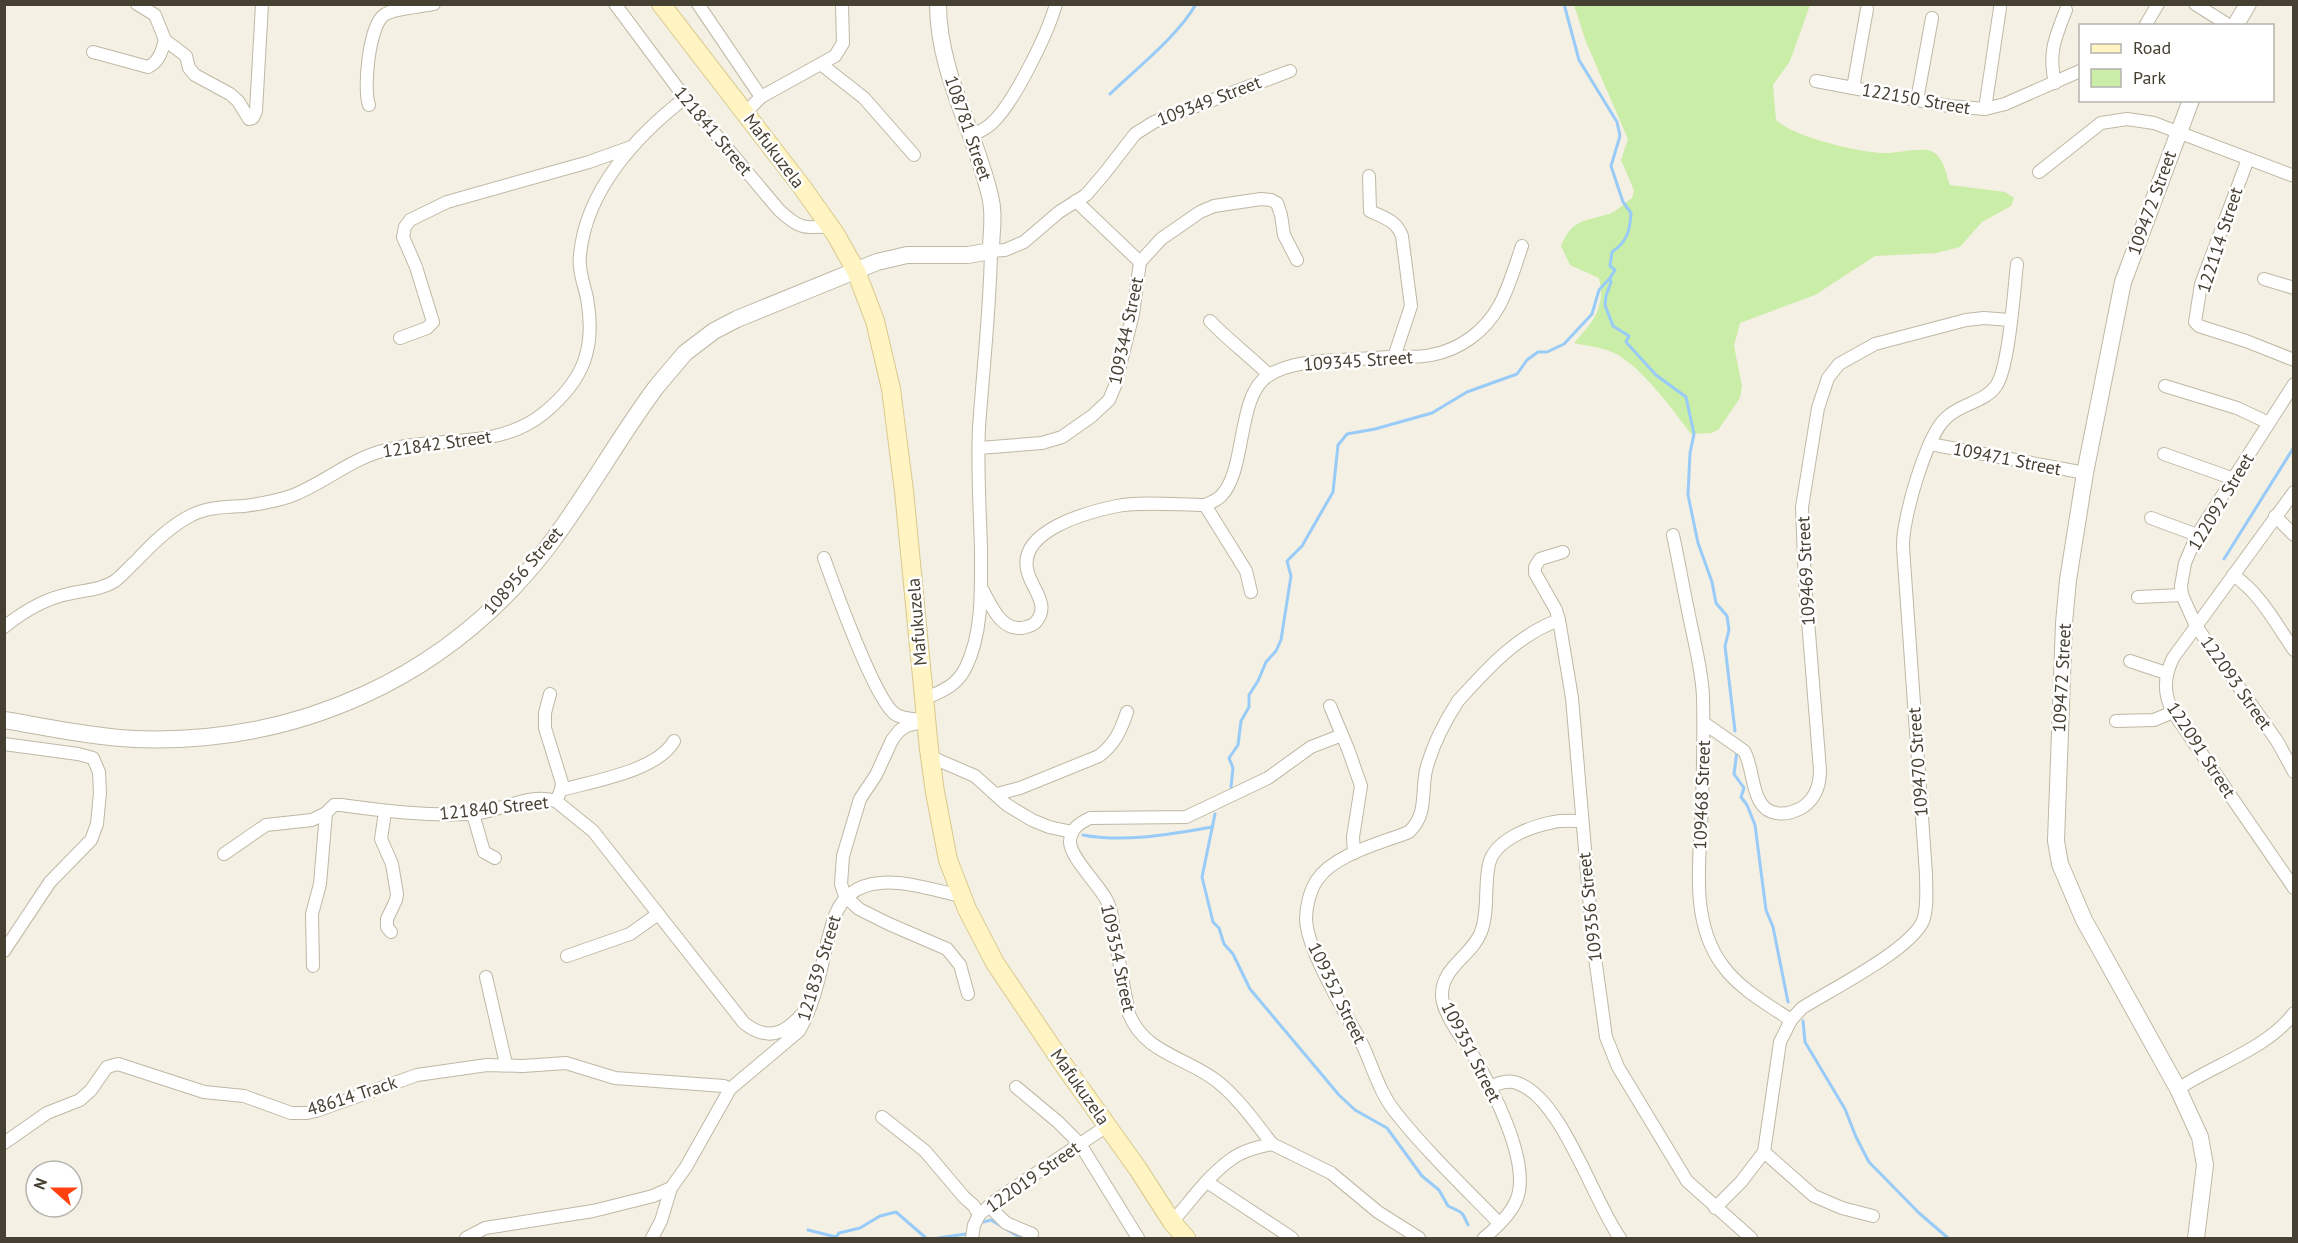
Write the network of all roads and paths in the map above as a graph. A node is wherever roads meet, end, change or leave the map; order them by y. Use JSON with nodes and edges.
{"nodes":[{"id":1,"x":137,"y":4,"type":"edge"},
{"id":2,"x":262,"y":4,"type":"edge"},
{"id":3,"x":434,"y":4,"type":"edge"},
{"id":4,"x":615,"y":4,"type":"edge"},
{"id":5,"x":661,"y":4,"type":"edge"},
{"id":6,"x":698,"y":4,"type":"edge"},
{"id":7,"x":842,"y":4,"type":"edge"},
{"id":8,"x":938,"y":4,"type":"edge"},
{"id":9,"x":1056,"y":4,"type":"edge"},
{"id":10,"x":2158,"y":4,"type":"edge"},
{"id":11,"x":2195,"y":4,"type":"edge"},
{"id":12,"x":2248,"y":4,"type":"edge"},
{"id":13,"x":2000,"y":8,"type":"dead end"},
{"id":14,"x":1867,"y":9,"type":"dead end"},
{"id":15,"x":2066,"y":10,"type":"dead end"},
{"id":16,"x":1932,"y":18,"type":"dead end"},
{"id":17,"x":2146,"y":24,"type":"edge"},
{"id":18,"x":2227,"y":24,"type":"edge"},
{"id":19,"x":2236,"y":24,"type":"edge"},
{"id":20,"x":165,"y":40,"type":"junction"},
{"id":21,"x":93,"y":52,"type":"dead end"},
{"id":22,"x":822,"y":65,"type":"junction"},
{"id":23,"x":1290,"y":71,"type":"dead end"},
{"id":24,"x":2079,"y":71,"type":"edge"},
{"id":25,"x":1816,"y":81,"type":"dead end"},
{"id":26,"x":2055,"y":83,"type":"junction"},
{"id":27,"x":1852,"y":88,"type":"junction"},
{"id":28,"x":761,"y":97,"type":"junction"},
{"id":29,"x":685,"y":98,"type":"junction"},
{"id":30,"x":1917,"y":99,"type":"junction"},
{"id":31,"x":2190,"y":102,"type":"edge"},
{"id":32,"x":369,"y":105,"type":"dead end"},
{"id":33,"x":1985,"y":110,"type":"junction"},
{"id":34,"x":745,"y":113,"type":"junction"},
{"id":35,"x":2178,"y":131,"type":"junction"},
{"id":36,"x":972,"y":135,"type":"junction"},
{"id":37,"x":633,"y":146,"type":"junction"},
{"id":38,"x":914,"y":155,"type":"dead end"},
{"id":39,"x":2248,"y":159,"type":"junction"},
{"id":40,"x":2039,"y":172,"type":"dead end"},
{"id":41,"x":1369,"y":176,"type":"dead end"},
{"id":42,"x":2294,"y":176,"type":"edge"},
{"id":43,"x":1077,"y":201,"type":"junction"},
{"id":44,"x":830,"y":226,"type":"junction"},
{"id":45,"x":1522,"y":246,"type":"dead end"},
{"id":46,"x":992,"y":251,"type":"junction"},
{"id":47,"x":1297,"y":260,"type":"dead end"},
{"id":48,"x":1140,"y":262,"type":"junction"},
{"id":49,"x":2017,"y":264,"type":"dead end"},
{"id":50,"x":856,"y":271,"type":"junction"},
{"id":51,"x":2264,"y":279,"type":"dead end"},
{"id":52,"x":2294,"y":288,"type":"edge"},
{"id":53,"x":2010,"y":320,"type":"junction"},
{"id":54,"x":1210,"y":321,"type":"dead end"},
{"id":55,"x":400,"y":338,"type":"dead end"},
{"id":56,"x":1394,"y":357,"type":"junction"},
{"id":57,"x":2294,"y":360,"type":"edge"},
{"id":58,"x":1269,"y":375,"type":"junction"},
{"id":59,"x":2294,"y":384,"type":"edge"},
{"id":60,"x":2165,"y":386,"type":"dead end"},
{"id":61,"x":2269,"y":423,"type":"junction"},
{"id":62,"x":1930,"y":444,"type":"junction"},
{"id":63,"x":979,"y":448,"type":"junction"},
{"id":64,"x":2164,"y":454,"type":"dead end"},
{"id":65,"x":2085,"y":473,"type":"junction"},
{"id":66,"x":2234,"y":479,"type":"junction"},
{"id":67,"x":2294,"y":492,"type":"edge"},
{"id":68,"x":1205,"y":505,"type":"junction"},
{"id":69,"x":2275,"y":516,"type":"junction"},
{"id":70,"x":2151,"y":518,"type":"dead end"},
{"id":71,"x":1674,"y":535,"type":"dead end"},
{"id":72,"x":2198,"y":535,"type":"junction"},
{"id":73,"x":2294,"y":535,"type":"edge"},
{"id":74,"x":1563,"y":552,"type":"dead end"},
{"id":75,"x":824,"y":558,"type":"dead end"},
{"id":76,"x":2234,"y":575,"type":"junction"},
{"id":77,"x":981,"y":588,"type":"junction"},
{"id":78,"x":1251,"y":592,"type":"dead end"},
{"id":79,"x":2182,"y":595,"type":"junction"},
{"id":80,"x":2138,"y":597,"type":"dead end"},
{"id":81,"x":1559,"y":620,"type":"junction"},
{"id":82,"x":2196,"y":626,"type":"junction"},
{"id":83,"x":4,"y":627,"type":"edge"},
{"id":84,"x":2294,"y":650,"type":"edge"},
{"id":85,"x":2130,"y":661,"type":"dead end"},
{"id":86,"x":2166,"y":673,"type":"junction"},
{"id":87,"x":550,"y":694,"type":"dead end"},
{"id":88,"x":924,"y":699,"type":"junction"},
{"id":89,"x":1330,"y":706,"type":"dead end"},
{"id":90,"x":1127,"y":712,"type":"dead end"},
{"id":91,"x":2173,"y":712,"type":"junction"},
{"id":92,"x":4,"y":720,"type":"edge"},
{"id":93,"x":926,"y":721,"type":"junction"},
{"id":94,"x":2116,"y":721,"type":"dead end"},
{"id":95,"x":1704,"y":723,"type":"junction"},
{"id":96,"x":1342,"y":735,"type":"junction"},
{"id":97,"x":674,"y":741,"type":"dead end"},
{"id":98,"x":4,"y":744,"type":"edge"},
{"id":99,"x":930,"y":757,"type":"junction"},
{"id":100,"x":2294,"y":772,"type":"edge"},
{"id":101,"x":997,"y":794,"type":"junction"},
{"id":102,"x":559,"y":795,"type":"junction"},
{"id":103,"x":385,"y":812,"type":"junction"},
{"id":104,"x":326,"y":813,"type":"junction"},
{"id":105,"x":473,"y":814,"type":"junction"},
{"id":106,"x":1581,"y":821,"type":"junction"},
{"id":107,"x":1072,"y":832,"type":"junction"},
{"id":108,"x":1354,"y":853,"type":"junction"},
{"id":109,"x":224,"y":854,"type":"dead end"},
{"id":110,"x":495,"y":858,"type":"dead end"},
{"id":111,"x":2294,"y":888,"type":"edge"},
{"id":112,"x":961,"y":896,"type":"junction"},
{"id":113,"x":846,"y":897,"type":"junction"},
{"id":114,"x":658,"y":914,"type":"junction"},
{"id":115,"x":391,"y":932,"type":"dead end"},
{"id":116,"x":4,"y":951,"type":"edge"},
{"id":117,"x":567,"y":956,"type":"dead end"},
{"id":118,"x":313,"y":966,"type":"dead end"},
{"id":119,"x":486,"y":977,"type":"dead end"},
{"id":120,"x":968,"y":994,"type":"dead end"},
{"id":121,"x":810,"y":1005,"type":"junction"},
{"id":122,"x":2294,"y":1013,"type":"edge"},
{"id":123,"x":1791,"y":1020,"type":"junction"},
{"id":124,"x":506,"y":1064,"type":"junction"},
{"id":125,"x":1490,"y":1086,"type":"junction"},
{"id":126,"x":1016,"y":1087,"type":"dead end"},
{"id":127,"x":730,"y":1089,"type":"junction"},
{"id":128,"x":2178,"y":1089,"type":"junction"},
{"id":129,"x":882,"y":1117,"type":"dead end"},
{"id":130,"x":1107,"y":1126,"type":"junction"},
{"id":131,"x":4,"y":1143,"type":"edge"},
{"id":132,"x":1080,"y":1144,"type":"junction"},
{"id":133,"x":1272,"y":1144,"type":"junction"},
{"id":134,"x":1764,"y":1152,"type":"junction"},
{"id":135,"x":1208,"y":1182,"type":"junction"},
{"id":136,"x":671,"y":1188,"type":"junction"},
{"id":137,"x":989,"y":1206,"type":"junction"},
{"id":138,"x":1715,"y":1208,"type":"junction"},
{"id":139,"x":979,"y":1215,"type":"junction"},
{"id":140,"x":1874,"y":1216,"type":"dead end"},
{"id":141,"x":1172,"y":1222,"type":"junction"},
{"id":142,"x":1499,"y":1223,"type":"junction"},
{"id":143,"x":1032,"y":1234,"type":"dead end"},
{"id":144,"x":466,"y":1239,"type":"edge"},
{"id":145,"x":651,"y":1239,"type":"edge"},
{"id":146,"x":972,"y":1239,"type":"edge"},
{"id":147,"x":1138,"y":1239,"type":"edge"},
{"id":148,"x":1186,"y":1239,"type":"edge"},
{"id":149,"x":1292,"y":1239,"type":"edge"},
{"id":150,"x":1419,"y":1239,"type":"edge"},
{"id":151,"x":1484,"y":1239,"type":"edge"},
{"id":152,"x":1620,"y":1239,"type":"edge"},
{"id":153,"x":1751,"y":1239,"type":"edge"},
{"id":154,"x":2196,"y":1239,"type":"edge"}],
"edges":[{"from":1,"to":20,"type":"street"},
{"from":2,"to":20,"type":"street"},
{"from":3,"to":32,"type":"street"},
{"from":4,"to":29,"type":"street","name":"121841 Street"},
{"from":5,"to":34,"type":"main road","name":"Mafukuzela"},
{"from":6,"to":28,"type":"street"},
{"from":7,"to":22,"type":"street"},
{"from":8,"to":36,"type":"street","name":"108781 Street"},
{"from":9,"to":36,"type":"street"},
{"from":10,"to":17,"type":"street"},
{"from":11,"to":18,"type":"street"},
{"from":12,"to":19,"type":"street"},
{"from":13,"to":33,"type":"street"},
{"from":14,"to":27,"type":"street"},
{"from":15,"to":26,"type":"street"},
{"from":16,"to":30,"type":"street"},
{"from":20,"to":21,"type":"street"},
{"from":22,"to":28,"type":"street"},
{"from":22,"to":38,"type":"street"},
{"from":23,"to":43,"type":"street","name":"109349 Street"},
{"from":24,"to":26,"type":"street","name":"122150 Street"},
{"from":25,"to":27,"type":"street","name":"122150 Street"},
{"from":26,"to":33,"type":"street","name":"122150 Street"},
{"from":27,"to":30,"type":"street","name":"122150 Street"},
{"from":28,"to":34,"type":"street"},
{"from":29,"to":37,"type":"street","name":"121842 Street"},
{"from":29,"to":44,"type":"street","name":"121841 Street"},
{"from":30,"to":33,"type":"street","name":"122150 Street"},
{"from":31,"to":35,"type":"street","name":"109472 Street"},
{"from":34,"to":44,"type":"main road","name":"Mafukuzela"},
{"from":35,"to":39,"type":"street"},
{"from":35,"to":40,"type":"street"},
{"from":35,"to":65,"type":"street","name":"109472 Street"},
{"from":36,"to":46,"type":"street","name":"108781 Street"},
{"from":37,"to":55,"type":"street"},
{"from":37,"to":83,"type":"street","name":"121842 Street"},
{"from":39,"to":42,"type":"street"},
{"from":39,"to":57,"type":"street","name":"122114 Street"},
{"from":41,"to":56,"type":"street"},
{"from":43,"to":46,"type":"street","name":"109349 Street"},
{"from":43,"to":48,"type":"street"},
{"from":44,"to":50,"type":"main road","name":"Mafukuzela"},
{"from":45,"to":56,"type":"street","name":"109345 Street"},
{"from":46,"to":50,"type":"street","name":"109349 Street"},
{"from":46,"to":63,"type":"street"},
{"from":47,"to":48,"type":"street"},
{"from":48,"to":63,"type":"street","name":"109344 Street"},
{"from":49,"to":53,"type":"street","name":"109470 Street"},
{"from":50,"to":88,"type":"main road","name":"Mafukuzela"},
{"from":50,"to":92,"type":"street","name":"108956 Street"},
{"from":51,"to":52,"type":"street"},
{"from":53,"to":62,"type":"street","name":"109470 Street"},
{"from":53,"to":95,"type":"street","name":"109469 Street"},
{"from":54,"to":58,"type":"street"},
{"from":56,"to":58,"type":"street","name":"109345 Street"},
{"from":58,"to":68,"type":"street"},
{"from":59,"to":61,"type":"street","name":"122092 Street"},
{"from":60,"to":61,"type":"street"},
{"from":61,"to":66,"type":"street","name":"122092 Street"},
{"from":62,"to":65,"type":"street","name":"109471 Street"},
{"from":62,"to":123,"type":"street","name":"109470 Street"},
{"from":63,"to":77,"type":"street"},
{"from":64,"to":66,"type":"street"},
{"from":65,"to":128,"type":"street","name":"109472 Street"},
{"from":66,"to":72,"type":"street","name":"122092 Street"},
{"from":67,"to":69,"type":"street"},
{"from":68,"to":77,"type":"street"},
{"from":68,"to":78,"type":"street"},
{"from":69,"to":73,"type":"street"},
{"from":69,"to":76,"type":"street"},
{"from":70,"to":72,"type":"street"},
{"from":71,"to":95,"type":"street","name":"109468 Street"},
{"from":72,"to":79,"type":"street","name":"122092 Street"},
{"from":74,"to":81,"type":"street","name":"109356 Street"},
{"from":75,"to":93,"type":"street"},
{"from":76,"to":82,"type":"street"},
{"from":76,"to":84,"type":"street"},
{"from":77,"to":88,"type":"street"},
{"from":79,"to":80,"type":"street"},
{"from":79,"to":82,"type":"street","name":"122092 Street"},
{"from":81,"to":106,"type":"street","name":"109356 Street"},
{"from":81,"to":108,"type":"street","name":"109352 Street"},
{"from":82,"to":86,"type":"street"},
{"from":82,"to":100,"type":"street","name":"122093 Street"},
{"from":85,"to":86,"type":"street"},
{"from":86,"to":91,"type":"street","name":"122091 Street"},
{"from":87,"to":102,"type":"street"},
{"from":88,"to":93,"type":"main road","name":"Mafukuzela"},
{"from":89,"to":96,"type":"street"},
{"from":90,"to":101,"type":"street"},
{"from":91,"to":94,"type":"street"},
{"from":91,"to":111,"type":"street","name":"122091 Street"},
{"from":93,"to":99,"type":"main road","name":"Mafukuzela"},
{"from":93,"to":113,"type":"street"},
{"from":95,"to":123,"type":"street","name":"109468 Street"},
{"from":96,"to":107,"type":"street"},
{"from":96,"to":108,"type":"street"},
{"from":97,"to":102,"type":"street"},
{"from":98,"to":116,"type":"street"},
{"from":99,"to":101,"type":"street"},
{"from":99,"to":112,"type":"main road","name":"Mafukuzela"},
{"from":101,"to":107,"type":"street"},
{"from":102,"to":105,"type":"street","name":"121840 Street"},
{"from":102,"to":114,"type":"street","name":"121840 Street"},
{"from":103,"to":104,"type":"street","name":"121840 Street"},
{"from":103,"to":105,"type":"street","name":"121840 Street"},
{"from":103,"to":115,"type":"street"},
{"from":104,"to":109,"type":"street"},
{"from":104,"to":118,"type":"street"},
{"from":105,"to":110,"type":"street"},
{"from":106,"to":125,"type":"street","name":"109351 Street"},
{"from":106,"to":138,"type":"street","name":"109356 Street"},
{"from":107,"to":133,"type":"street","name":"109354 Street"},
{"from":108,"to":142,"type":"street","name":"109352 Street"},
{"from":112,"to":113,"type":"street","name":"121839 Street"},
{"from":112,"to":130,"type":"main road","name":"Mafukuzela"},
{"from":113,"to":120,"type":"street"},
{"from":113,"to":121,"type":"street","name":"121839 Street"},
{"from":114,"to":117,"type":"street"},
{"from":114,"to":121,"type":"street","name":"121840 Street"},
{"from":119,"to":124,"type":"street"},
{"from":121,"to":127,"type":"street","name":"121839 Street"},
{"from":122,"to":128,"type":"street"},
{"from":123,"to":134,"type":"street","name":"109470 Street"},
{"from":124,"to":127,"type":"street","name":"48614 Track"},
{"from":124,"to":131,"type":"street","name":"48614 Track"},
{"from":125,"to":142,"type":"street","name":"109351 Street"},
{"from":125,"to":152,"type":"street"},
{"from":126,"to":132,"type":"street"},
{"from":127,"to":136,"type":"street","name":"121839 Street"},
{"from":128,"to":154,"type":"street","name":"109472 Street"},
{"from":129,"to":139,"type":"street"},
{"from":130,"to":132,"type":"street","name":"122019 Street"},
{"from":130,"to":141,"type":"main road","name":"Mafukuzela"},
{"from":132,"to":137,"type":"street","name":"122019 Street"},
{"from":132,"to":147,"type":"street"},
{"from":133,"to":135,"type":"street"},
{"from":133,"to":150,"type":"street"},
{"from":134,"to":138,"type":"street","name":"109470 Street"},
{"from":134,"to":140,"type":"street"},
{"from":135,"to":141,"type":"street"},
{"from":135,"to":149,"type":"street"},
{"from":136,"to":144,"type":"street"},
{"from":136,"to":145,"type":"street","name":"121839 Street"},
{"from":137,"to":139,"type":"street","name":"122019 Street"},
{"from":137,"to":143,"type":"street"},
{"from":138,"to":153,"type":"street","name":"109356 Street"},
{"from":139,"to":146,"type":"street","name":"122019 Street"},
{"from":141,"to":148,"type":"main road","name":"Mafukuzela"},
{"from":142,"to":151,"type":"street","name":"109351 Street"}]}
